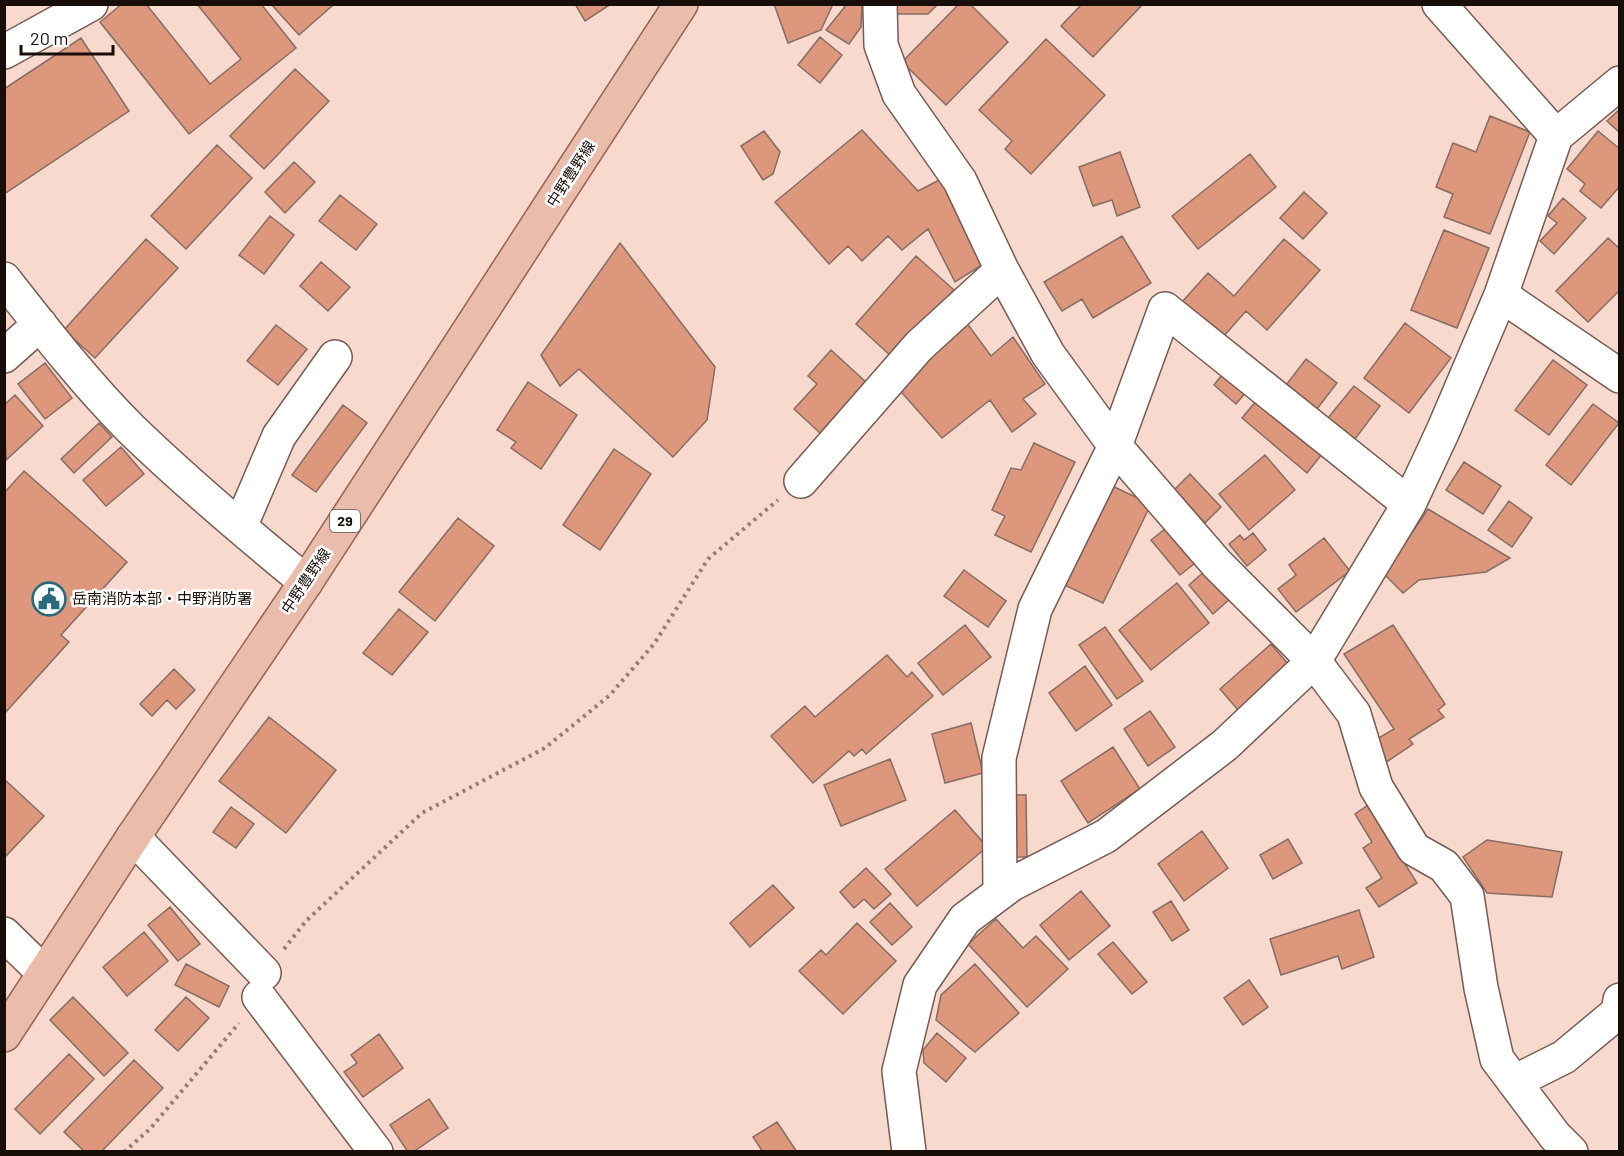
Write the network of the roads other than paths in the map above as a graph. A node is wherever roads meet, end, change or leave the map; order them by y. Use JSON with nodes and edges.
{"nodes":[{"id":1,"x":91,"y":4,"type":"edge"},
{"id":2,"x":681,"y":4,"type":"edge"},
{"id":3,"x":880,"y":4,"type":"edge"},
{"id":4,"x":1439,"y":4,"type":"edge"},
{"id":5,"x":4,"y":52,"type":"edge"},
{"id":6,"x":1620,"y":83,"type":"edge"},
{"id":7,"x":1556,"y":136,"type":"junction"},
{"id":8,"x":1002,"y":270,"type":"junction"},
{"id":9,"x":4,"y":279,"type":"edge"},
{"id":10,"x":1501,"y":295,"type":"junction"},
{"id":11,"x":40,"y":324,"type":"junction"},
{"id":12,"x":4,"y":356,"type":"edge"},
{"id":13,"x":335,"y":357,"type":"dead end"},
{"id":14,"x":1620,"y":376,"type":"edge"},
{"id":15,"x":1115,"y":446,"type":"junction"},
{"id":16,"x":801,"y":480,"type":"road end"},
{"id":17,"x":1409,"y":504,"type":"junction"},
{"id":18,"x":240,"y":527,"type":"junction"},
{"id":19,"x":306,"y":582,"type":"junction"},
{"id":20,"x":1314,"y":661,"type":"junction"},
{"id":21,"x":133,"y":837,"type":"junction"},
{"id":22,"x":1000,"y":893,"type":"junction"},
{"id":23,"x":4,"y":934,"type":"edge"},
{"id":24,"x":44,"y":973,"type":"junction"},
{"id":25,"x":1620,"y":1000,"type":"edge"},
{"id":26,"x":4,"y":1035,"type":"edge"},
{"id":27,"x":1514,"y":1082,"type":"junction"},
{"id":28,"x":376,"y":1152,"type":"edge"},
{"id":29,"x":909,"y":1152,"type":"edge"},
{"id":30,"x":1571,"y":1152,"type":"edge"}],
"edges":[{"from":1,"to":5,"type":"street"},
{"from":2,"to":19,"type":"main road","name":"中野豊野線","number":"29"},
{"from":3,"to":8,"type":"street"},
{"from":4,"to":7,"type":"street"},
{"from":6,"to":7,"type":"street"},
{"from":7,"to":10,"type":"street"},
{"from":8,"to":15,"type":"street"},
{"from":8,"to":16,"type":"street"},
{"from":9,"to":11,"type":"street"},
{"from":10,"to":14,"type":"street"},
{"from":10,"to":17,"type":"street"},
{"from":11,"to":12,"type":"street"},
{"from":11,"to":18,"type":"street"},
{"from":13,"to":18,"type":"street"},
{"from":15,"to":17,"type":"street"},
{"from":15,"to":20,"type":"street"},
{"from":15,"to":22,"type":"street"},
{"from":17,"to":20,"type":"street"},
{"from":18,"to":19,"type":"street"},
{"from":19,"to":21,"type":"main road","name":"中野豊野線","number":"29"},
{"from":20,"to":22,"type":"street"},
{"from":20,"to":27,"type":"street"},
{"from":21,"to":24,"type":"main road","name":"中野豊野線","number":"29"},
{"from":21,"to":28,"type":"street"},
{"from":22,"to":29,"type":"street"},
{"from":23,"to":24,"type":"street"},
{"from":24,"to":26,"type":"main road","name":"中野豊野線","number":"29"},
{"from":25,"to":27,"type":"street"},
{"from":27,"to":30,"type":"street"}]}
